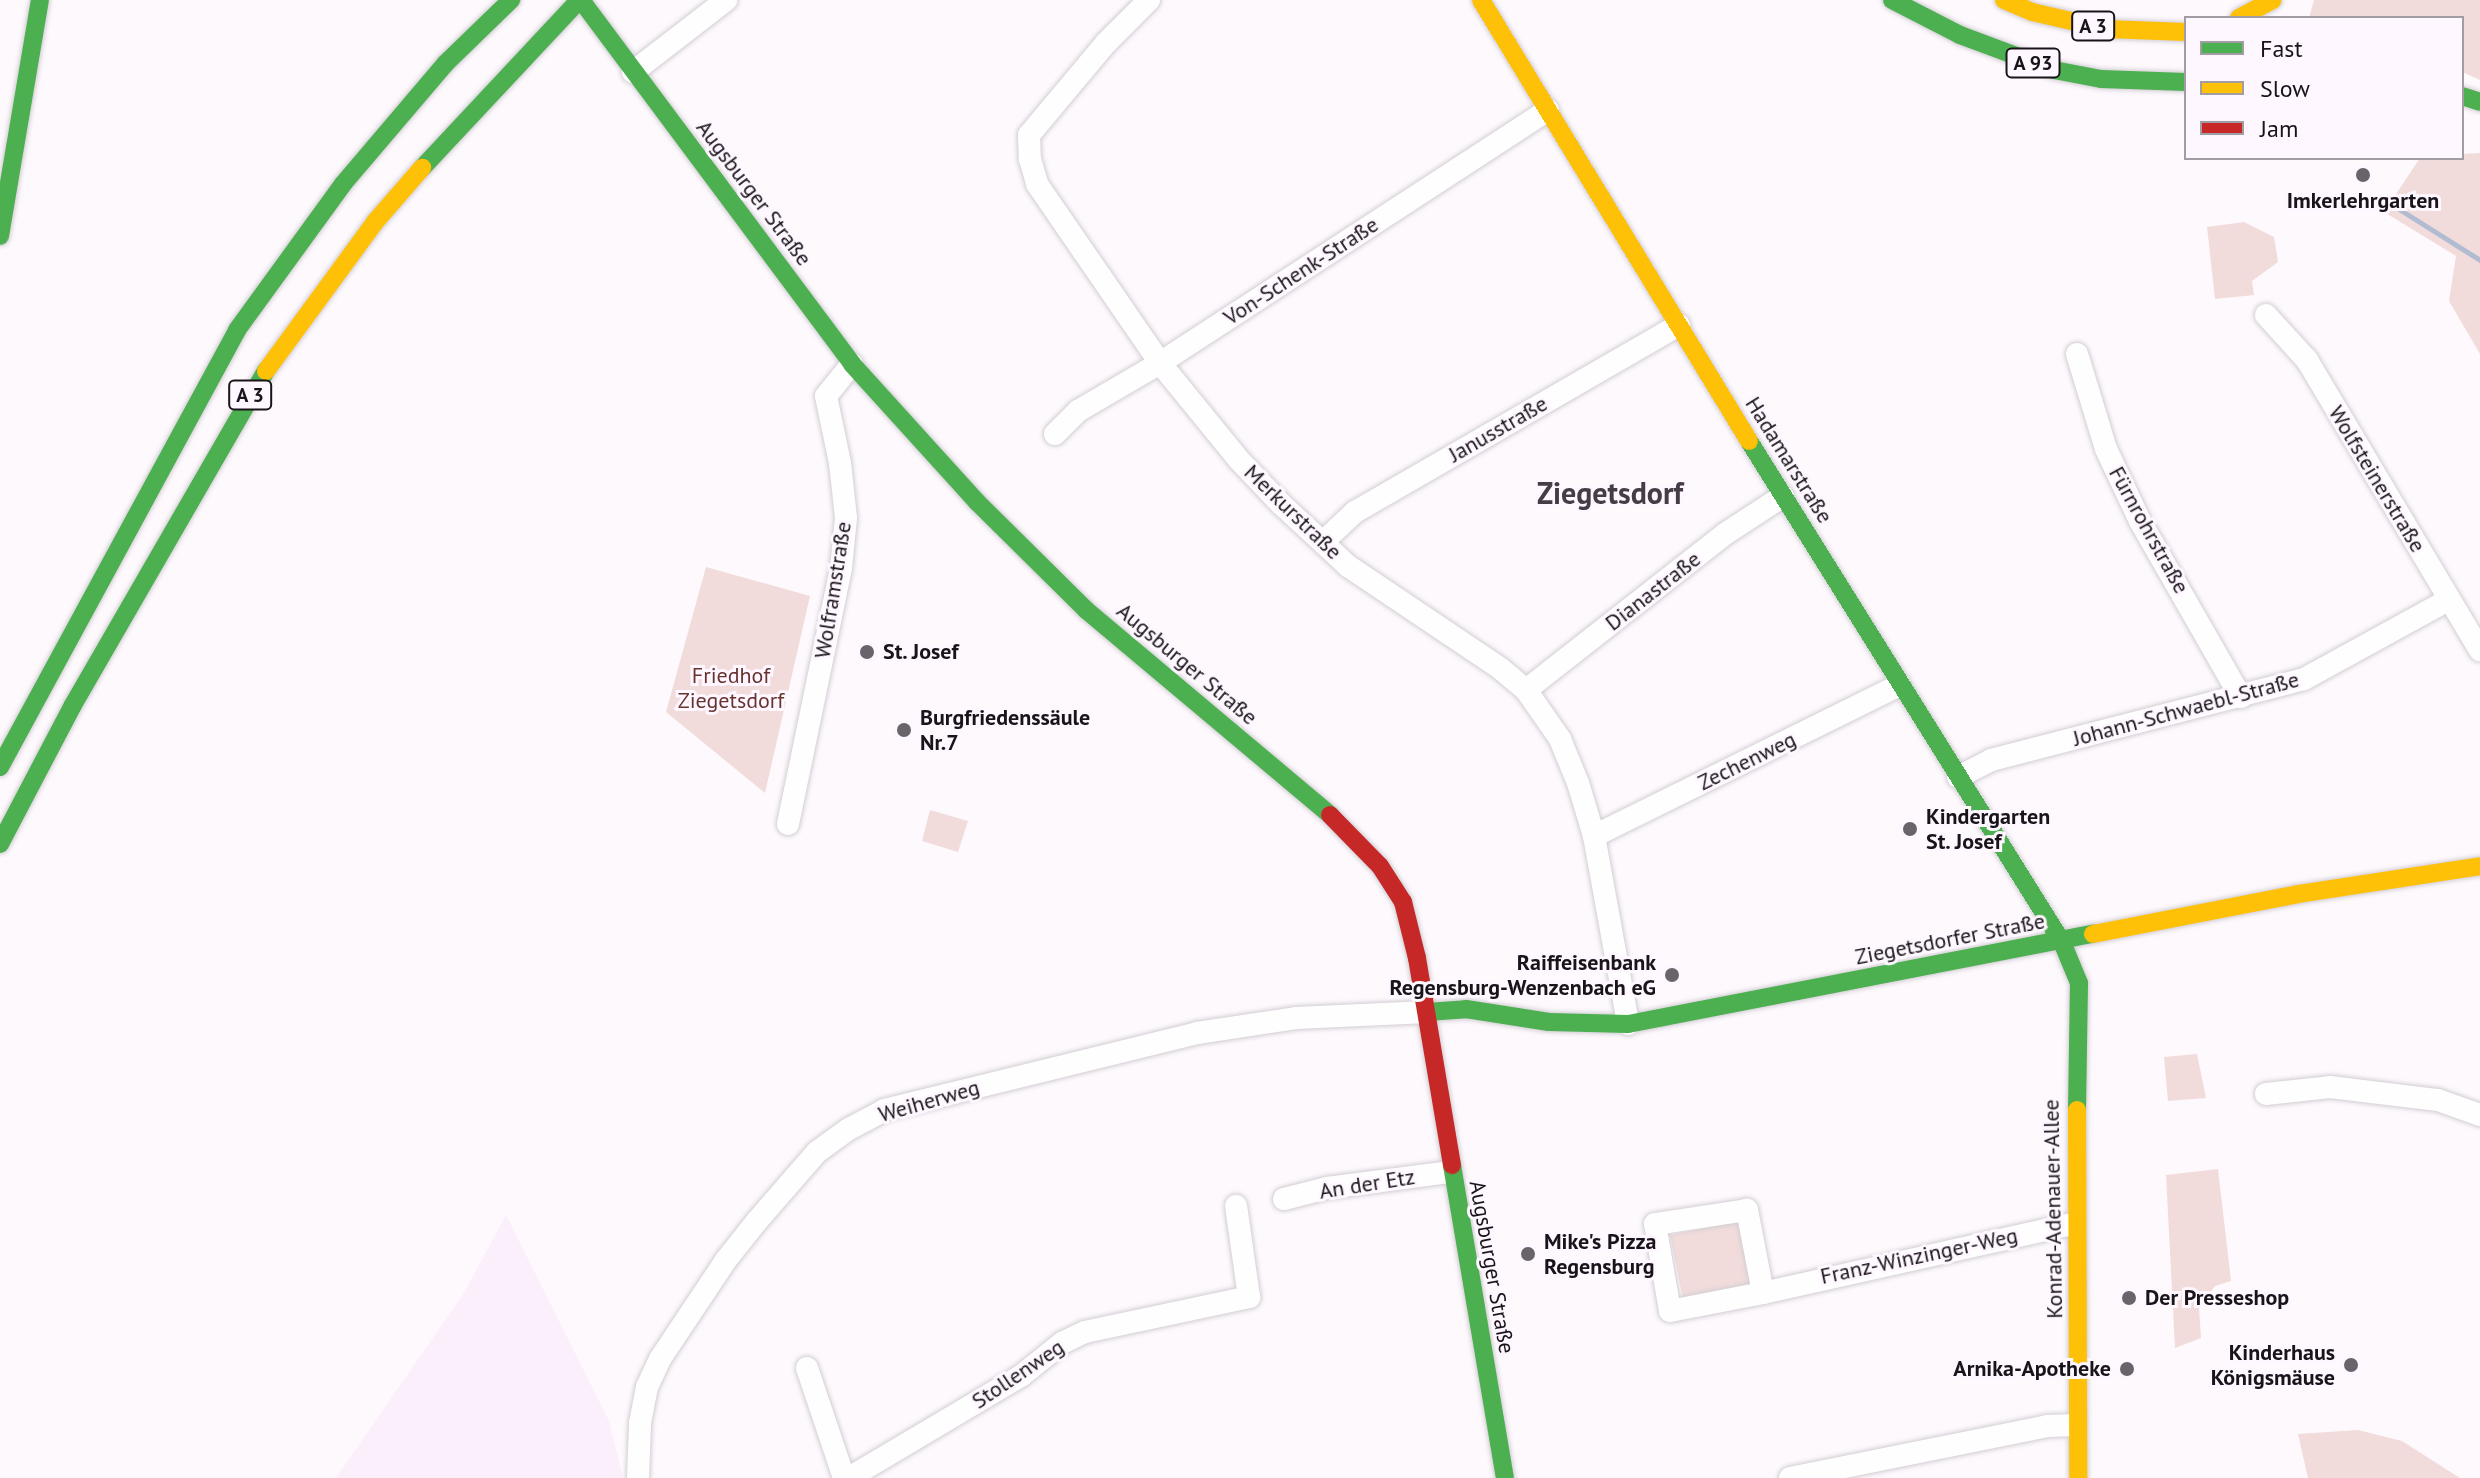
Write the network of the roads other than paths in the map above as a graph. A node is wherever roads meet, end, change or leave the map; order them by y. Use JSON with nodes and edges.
{"nodes":[{"id":1,"x":40,"y":0,"type":"edge"},
{"id":2,"x":511,"y":0,"type":"edge"},
{"id":3,"x":580,"y":0,"type":"edge"},
{"id":4,"x":726,"y":0,"type":"edge"},
{"id":5,"x":1149,"y":0,"type":"edge"},
{"id":6,"x":1481,"y":0,"type":"edge"},
{"id":7,"x":1892,"y":0,"type":"edge"},
{"id":8,"x":2004,"y":0,"type":"edge"},
{"id":9,"x":2273,"y":0,"type":"edge"},
{"id":10,"x":2243,"y":16,"type":"edge"},
{"id":11,"x":2184,"y":32,"type":"edge"},
{"id":12,"x":633,"y":72,"type":"junction"},
{"id":13,"x":2184,"y":82,"type":"edge"},
{"id":14,"x":1548,"y":110,"type":"junction"},
{"id":15,"x":0,"y":236,"type":"edge"},
{"id":16,"x":2266,"y":315,"type":"dead end"},
{"id":17,"x":1679,"y":325,"type":"junction"},
{"id":18,"x":2077,"y":354,"type":"dead end"},
{"id":19,"x":1160,"y":363,"type":"junction"},
{"id":20,"x":852,"y":364,"type":"junction"},
{"id":21,"x":1055,"y":434,"type":"dead end"},
{"id":22,"x":1783,"y":496,"type":"junction"},
{"id":23,"x":1323,"y":542,"type":"junction"},
{"id":24,"x":2448,"y":600,"type":"junction"},
{"id":25,"x":2480,"y":650,"type":"edge"},
{"id":26,"x":1900,"y":685,"type":"junction"},
{"id":27,"x":1526,"y":690,"type":"junction"},
{"id":28,"x":2241,"y":697,"type":"junction"},
{"id":29,"x":0,"y":767,"type":"edge"},
{"id":30,"x":1958,"y":777,"type":"junction"},
{"id":31,"x":788,"y":824,"type":"dead end"},
{"id":32,"x":1594,"y":836,"type":"junction"},
{"id":33,"x":0,"y":844,"type":"edge"},
{"id":34,"x":2480,"y":866,"type":"edge"},
{"id":35,"x":2062,"y":942,"type":"junction"},
{"id":36,"x":1427,"y":1012,"type":"junction"},
{"id":37,"x":1628,"y":1024,"type":"junction"},
{"id":38,"x":2266,"y":1094,"type":"dead end"},
{"id":39,"x":2480,"y":1115,"type":"edge"},
{"id":40,"x":1451,"y":1172,"type":"junction"},
{"id":41,"x":1284,"y":1199,"type":"dead end"},
{"id":42,"x":1236,"y":1206,"type":"dead end"},
{"id":43,"x":2075,"y":1223,"type":"junction"},
{"id":44,"x":1763,"y":1293,"type":"junction"},
{"id":45,"x":807,"y":1368,"type":"dead end"},
{"id":46,"x":2076,"y":1425,"type":"junction"},
{"id":47,"x":638,"y":1478,"type":"edge"},
{"id":48,"x":847,"y":1478,"type":"edge"},
{"id":49,"x":1505,"y":1478,"type":"edge"},
{"id":50,"x":1790,"y":1478,"type":"edge"},
{"id":51,"x":2078,"y":1478,"type":"edge"}],
"edges":[{"from":1,"to":15,"type":"main road"},
{"from":2,"to":29,"type":"main road","number":"A 3"},
{"from":3,"to":12,"type":"main road","name":"Augsburger Straße"},
{"from":3,"to":33,"type":"main road","number":"A 3"},
{"from":4,"to":12,"type":"street"},
{"from":5,"to":19,"type":"street","name":"Merkurstraße"},
{"from":6,"to":14,"type":"main road","name":"Hadamarstraße"},
{"from":7,"to":13,"type":"main road","number":"A 93"},
{"from":8,"to":11,"type":"main road","number":"A 3"},
{"from":9,"to":10,"type":"main road"},
{"from":12,"to":20,"type":"main road","name":"Augsburger Straße"},
{"from":14,"to":17,"type":"main road","name":"Hadamarstraße"},
{"from":14,"to":19,"type":"street","name":"Von-Schenk-Straße"},
{"from":16,"to":24,"type":"street","name":"Wolfsteinerstraße"},
{"from":17,"to":22,"type":"main road","name":"Hadamarstraße"},
{"from":17,"to":23,"type":"street","name":"Janusstraße"},
{"from":18,"to":28,"type":"street","name":"Fürnrohrstraße"},
{"from":19,"to":21,"type":"street","name":"Von-Schenk-Straße"},
{"from":19,"to":23,"type":"street","name":"Merkurstraße"},
{"from":20,"to":31,"type":"street","name":"Wolframstraße"},
{"from":20,"to":36,"type":"main road","name":"Augsburger Straße"},
{"from":22,"to":26,"type":"main road","name":"Hadamarstraße"},
{"from":22,"to":27,"type":"street","name":"Dianastraße"},
{"from":23,"to":27,"type":"street","name":"Merkurstraße"},
{"from":24,"to":25,"type":"street","name":"Wolfsteinerstraße"},
{"from":24,"to":28,"type":"street","name":"Johann-Schwaebl-Straße"},
{"from":26,"to":30,"type":"main road","name":"Hadamarstraße"},
{"from":26,"to":32,"type":"street","name":"Zechenweg"},
{"from":27,"to":32,"type":"street","name":"Merkurstraße"},
{"from":28,"to":30,"type":"street","name":"Johann-Schwaebl-Straße"},
{"from":30,"to":35,"type":"main road","name":"Hadamarstraße"},
{"from":32,"to":37,"type":"street","name":"Merkurstraße"},
{"from":34,"to":35,"type":"main road","name":"Ziegetsdorfer Straße"},
{"from":35,"to":37,"type":"main road","name":"Ziegetsdorfer Straße"},
{"from":35,"to":43,"type":"main road","name":"Konrad-Adenauer-Allee"},
{"from":36,"to":37,"type":"main road","name":"Ziegetsdorfer Straße"},
{"from":36,"to":40,"type":"main road","name":"Augsburger Straße"},
{"from":36,"to":47,"type":"street","name":"Weiherweg"},
{"from":38,"to":39,"type":"street"},
{"from":40,"to":41,"type":"street","name":"An der Etz"},
{"from":40,"to":49,"type":"main road","name":"Augsburger Straße"},
{"from":42,"to":48,"type":"street","name":"Stollenweg"},
{"from":43,"to":44,"type":"street","name":"Franz-Winzinger-Weg"},
{"from":43,"to":46,"type":"main road","name":"Konrad-Adenauer-Allee"},
{"from":44,"to":44,"type":"street","name":"Franz-Winzinger-Weg"},
{"from":45,"to":48,"type":"street","name":"Stollenweg"},
{"from":46,"to":50,"type":"street"},
{"from":46,"to":51,"type":"main road","name":"Konrad-Adenauer-Allee"}]}
